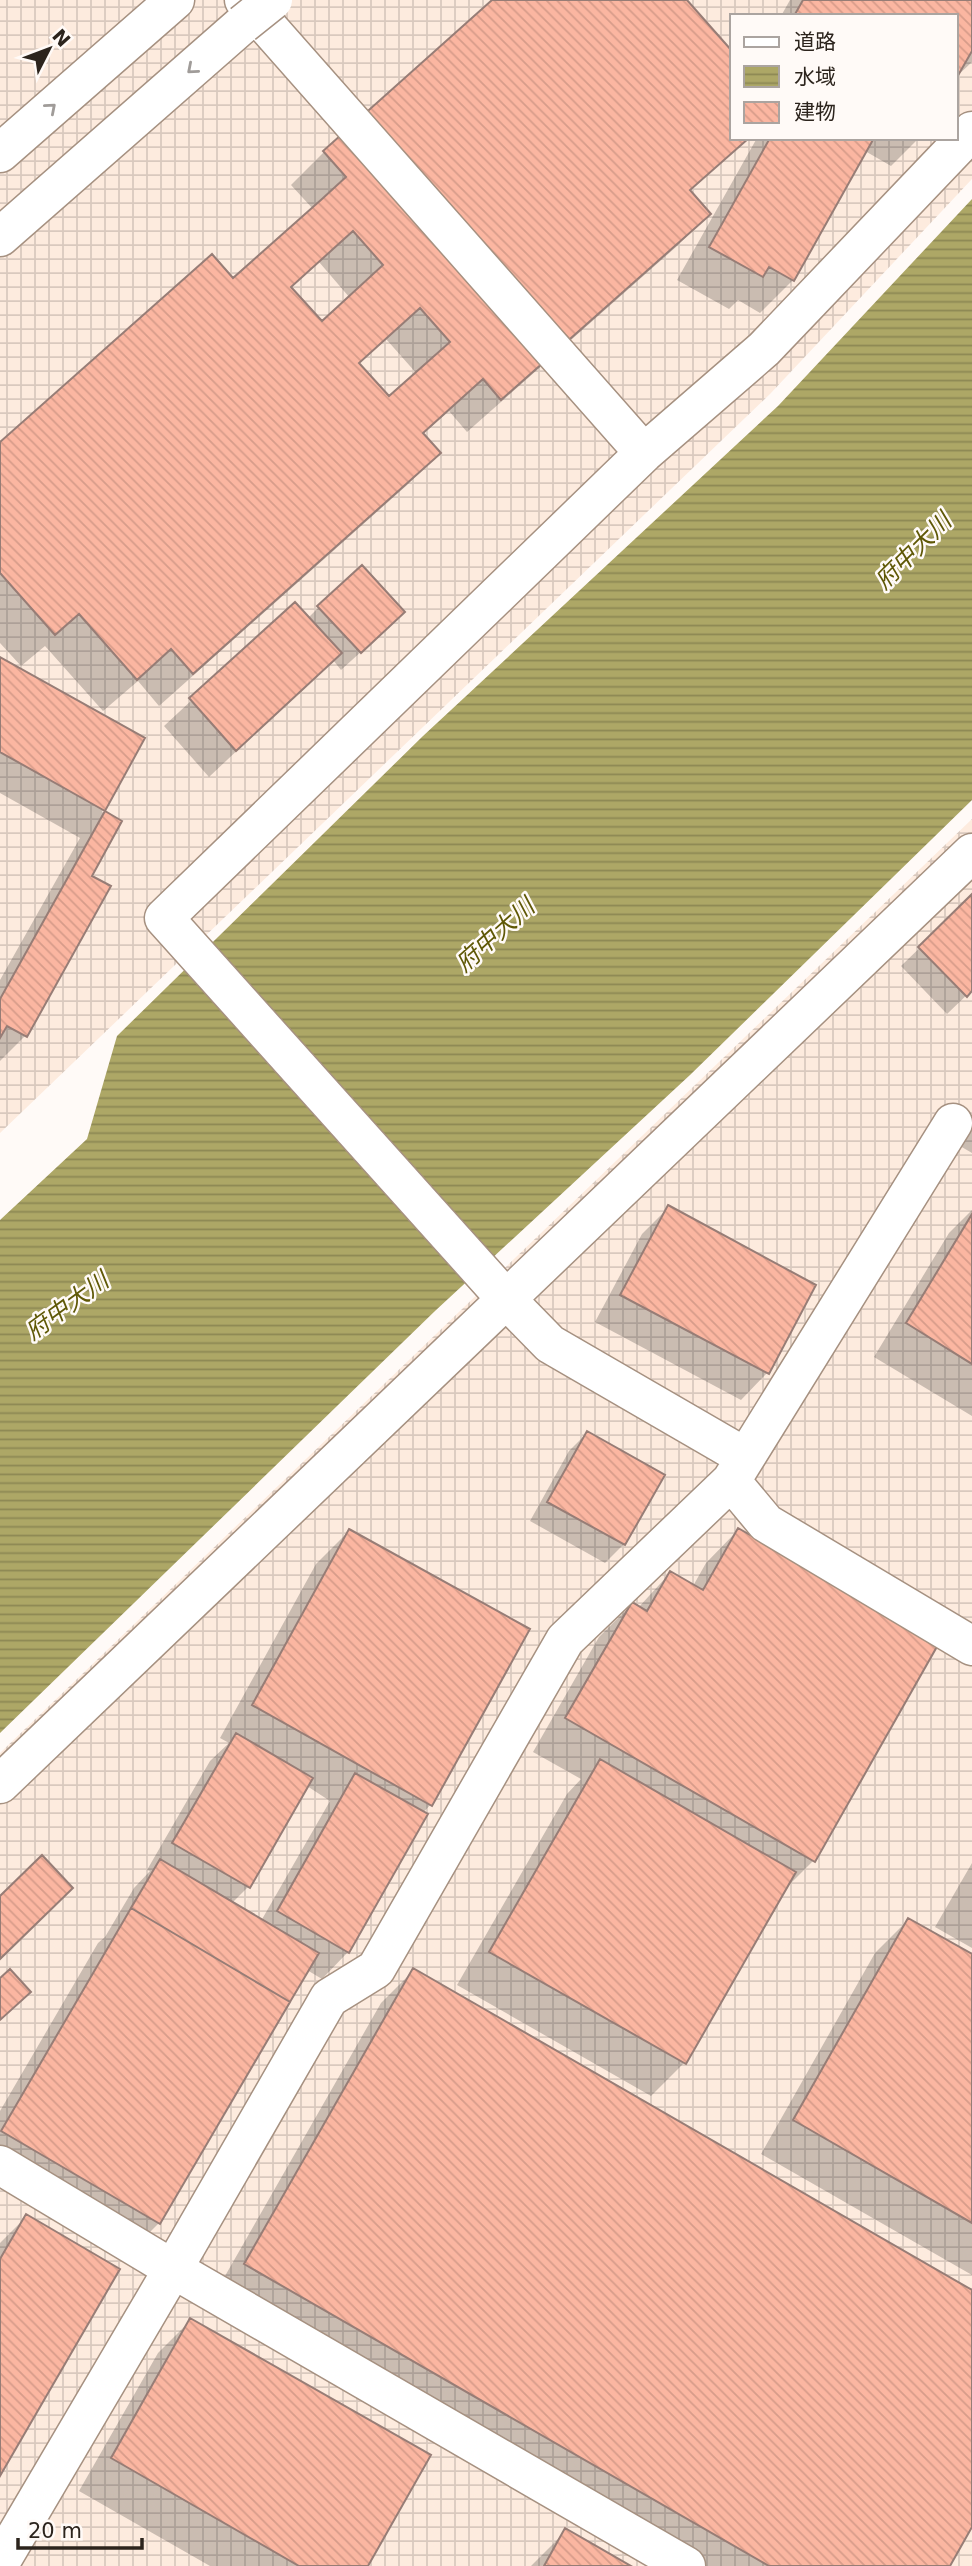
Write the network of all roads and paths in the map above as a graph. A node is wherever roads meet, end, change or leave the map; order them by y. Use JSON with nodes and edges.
{"nodes":[{"id":1,"x":176,"y":0,"type":"edge"},
{"id":2,"x":258,"y":6,"type":"edge"},
{"id":3,"x":972,"y":131,"type":"edge"},
{"id":4,"x":0,"y":153,"type":"edge"},
{"id":5,"x":8,"y":231,"type":"edge"},
{"id":6,"x":644,"y":453,"type":"junction"},
{"id":7,"x":972,"y":853,"type":"edge"},
{"id":8,"x":953,"y":1123,"type":"dead end"},
{"id":9,"x":497,"y":1289,"type":"junction"},
{"id":10,"x":738,"y":1469,"type":"junction"},
{"id":11,"x":972,"y":1646,"type":"edge"},
{"id":12,"x":0,"y":1784,"type":"edge"},
{"id":13,"x":0,"y":2165,"type":"edge"},
{"id":14,"x":173,"y":2269,"type":"junction"},
{"id":15,"x":0,"y":2563,"type":"edge"},
{"id":16,"x":686,"y":2566,"type":"edge"}],
"edges":[{"from":4,"to":1,"type":"main road","one_way":true},
{"from":2,"to":5,"type":"main road","one_way":true},
{"from":2,"to":6,"type":"main road"},
{"from":3,"to":6,"type":"main road"},
{"from":6,"to":9,"type":"main road"},
{"from":7,"to":9,"type":"main road"},
{"from":8,"to":10,"type":"main road"},
{"from":9,"to":10,"type":"main road"},
{"from":9,"to":12,"type":"main road"},
{"from":10,"to":11,"type":"main road"},
{"from":10,"to":14,"type":"main road"},
{"from":13,"to":14,"type":"main road"},
{"from":14,"to":15,"type":"main road"},
{"from":14,"to":16,"type":"main road"}]}
